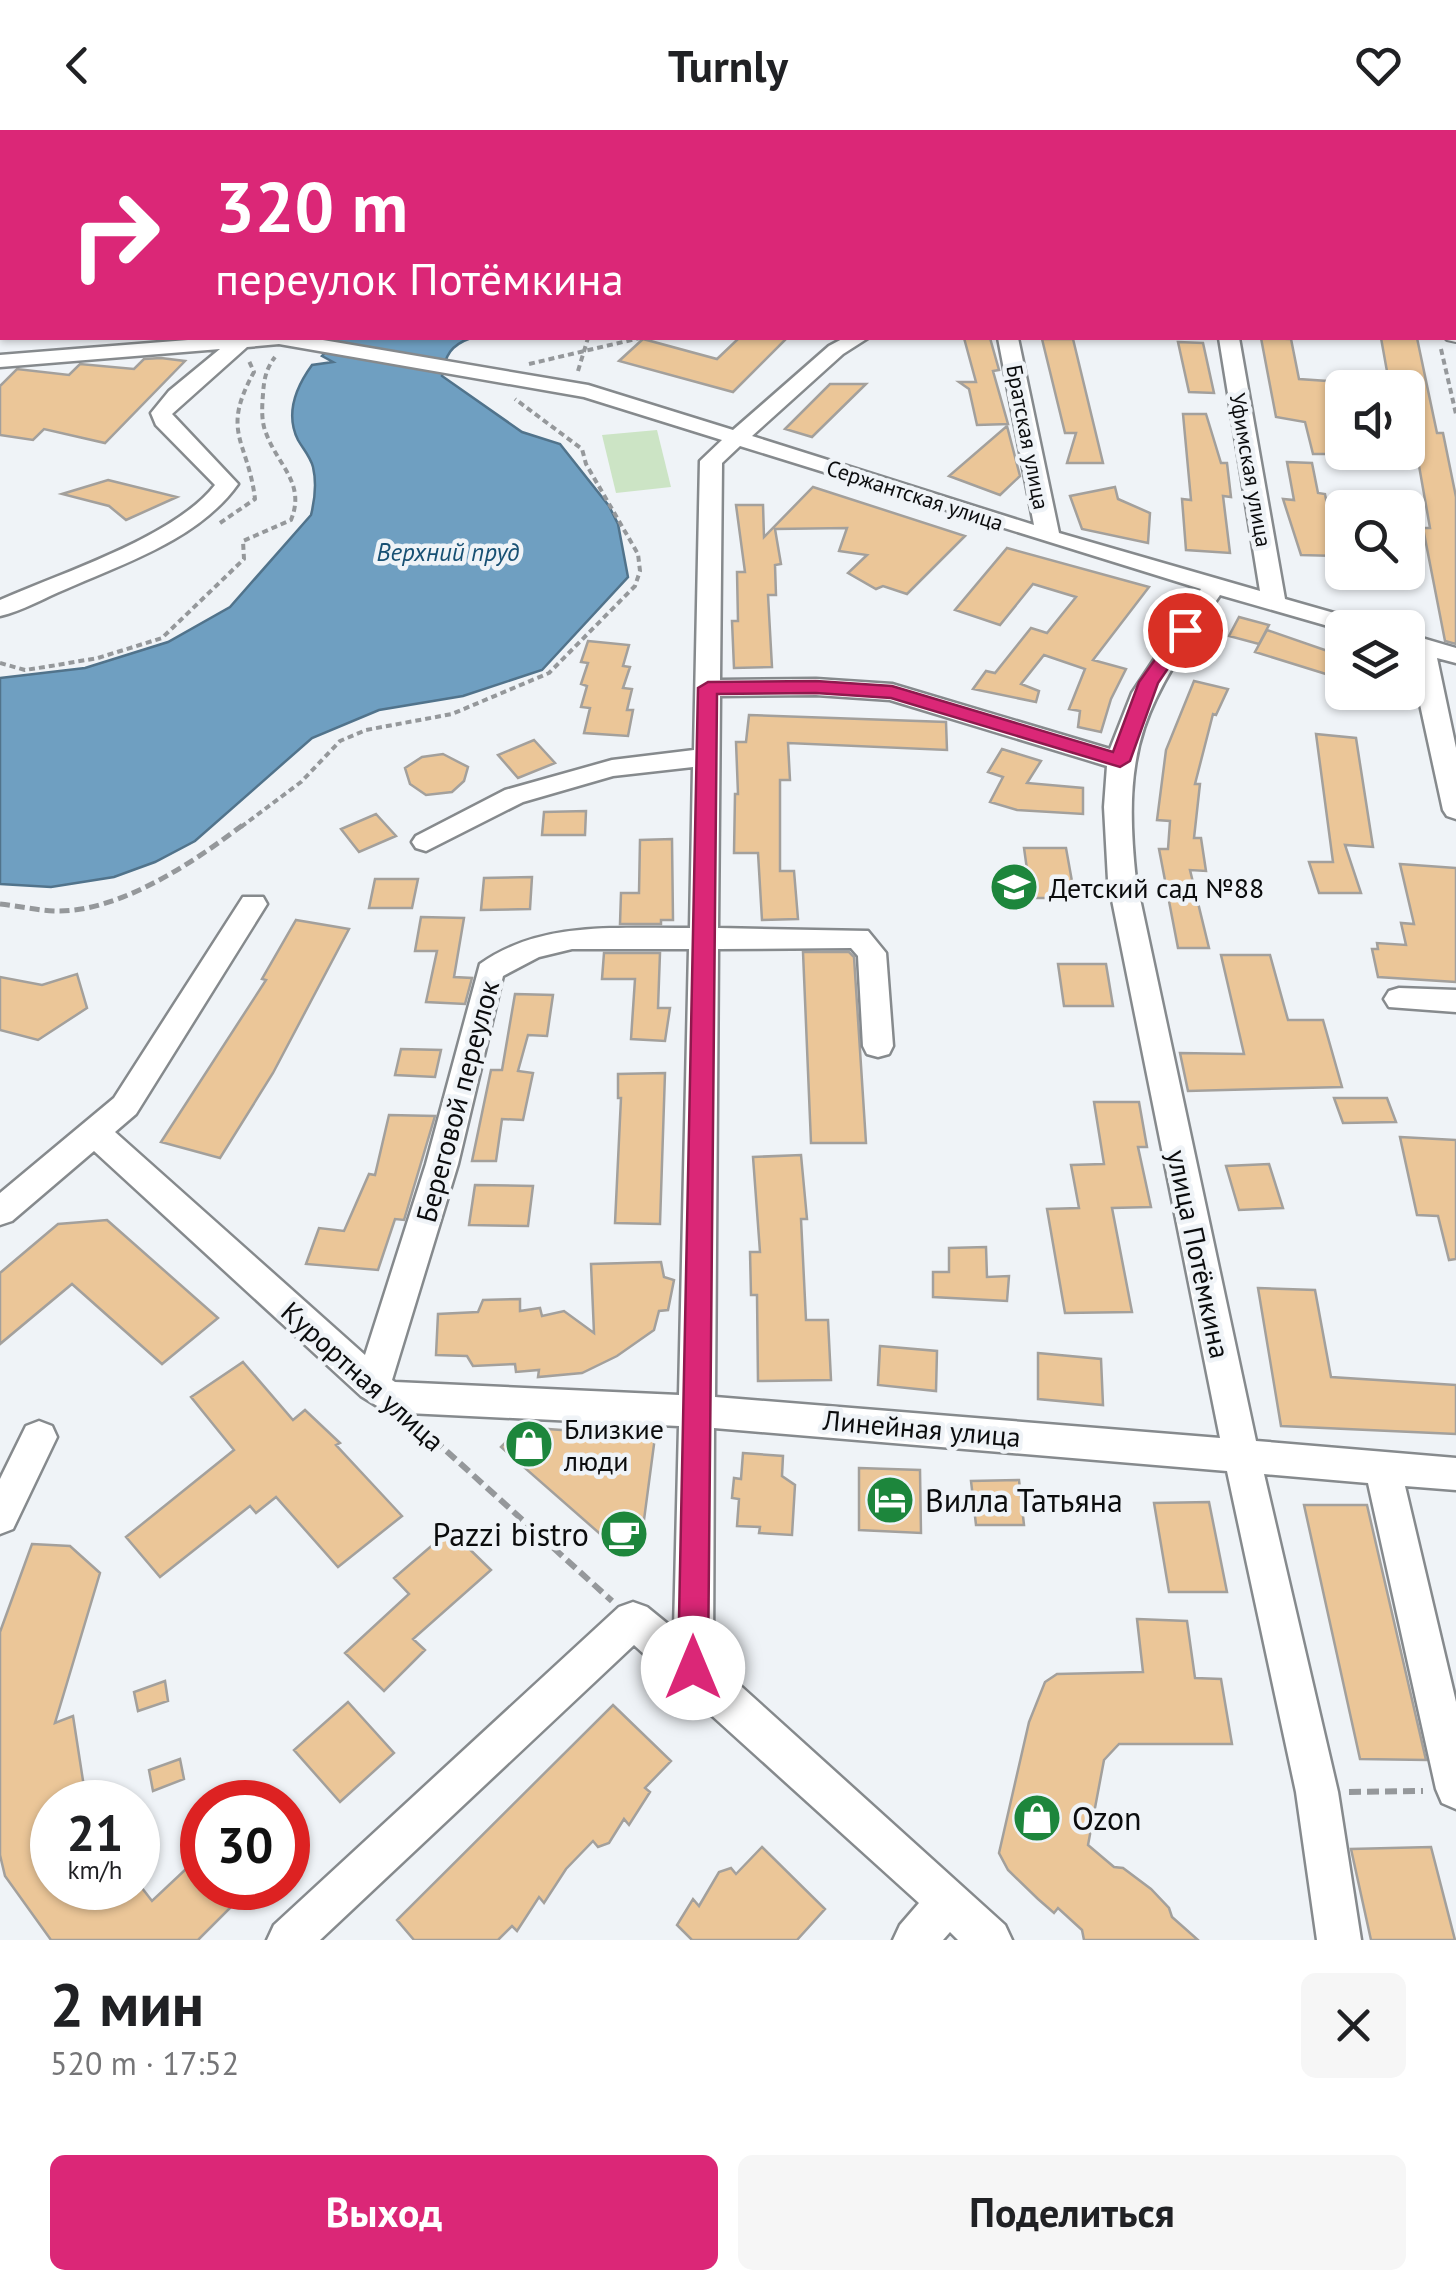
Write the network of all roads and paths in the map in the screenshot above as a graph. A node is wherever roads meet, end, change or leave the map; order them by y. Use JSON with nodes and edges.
{"nodes":[{"id":1,"x":223,"y":340,"type":"edge"},
{"id":2,"x":242,"y":340,"type":"edge"},
{"id":3,"x":283,"y":340,"type":"edge"},
{"id":4,"x":587,"y":340,"type":"edge"},
{"id":5,"x":854,"y":340,"type":"edge"},
{"id":6,"x":1008,"y":340,"type":"edge"},
{"id":7,"x":1229,"y":340,"type":"edge"},
{"id":8,"x":1439,"y":340,"type":"edge"},
{"id":9,"x":302,"y":341,"type":"junction"},
{"id":10,"x":582,"y":350,"type":"dead end"},
{"id":11,"x":0,"y":361,"type":"edge"},
{"id":12,"x":1456,"y":414,"type":"edge"},
{"id":13,"x":736,"y":438,"type":"junction"},
{"id":14,"x":582,"y":449,"type":"dead end"},
{"id":15,"x":1048,"y":537,"type":"junction"},
{"id":16,"x":1214,"y":586,"type":"junction"},
{"id":17,"x":1274,"y":602,"type":"junction"},
{"id":18,"x":0,"y":608,"type":"edge"},
{"id":19,"x":1325,"y":617,"type":"edge"},
{"id":20,"x":1425,"y":647,"type":"edge"},
{"id":21,"x":1456,"y":656,"type":"edge"},
{"id":22,"x":0,"y":663,"type":"edge"},
{"id":23,"x":1425,"y":684,"type":"edge"},
{"id":24,"x":708,"y":688,"type":"junction"},
{"id":25,"x":707,"y":758,"type":"junction"},
{"id":26,"x":1120,"y":761,"type":"junction"},
{"id":27,"x":1456,"y":810,"type":"edge"},
{"id":28,"x":426,"y":842,"type":"dead end"},
{"id":29,"x":0,"y":904,"type":"edge"},
{"id":30,"x":253,"y":904,"type":"dead end"},
{"id":31,"x":705,"y":940,"type":"junction"},
{"id":32,"x":1398,"y":999,"type":"dead end"},
{"id":33,"x":1456,"y":1001,"type":"edge"},
{"id":34,"x":878,"y":1046,"type":"dead end"},
{"id":35,"x":94,"y":1132,"type":"junction"},
{"id":36,"x":0,"y":1212,"type":"edge"},
{"id":37,"x":380,"y":1391,"type":"junction"},
{"id":38,"x":695,"y":1410,"type":"junction"},
{"id":39,"x":39,"y":1437,"type":"dead end"},
{"id":40,"x":1241,"y":1454,"type":"junction"},
{"id":41,"x":1383,"y":1468,"type":"junction"},
{"id":42,"x":1456,"y":1474,"type":"edge"},
{"id":43,"x":0,"y":1517,"type":"edge"},
{"id":44,"x":633,"y":1620,"type":"junction"},
{"id":45,"x":693,"y":1668,"type":"junction"},
{"id":46,"x":1446,"y":1790,"type":"edge"},
{"id":47,"x":1316,"y":1792,"type":"junction"},
{"id":48,"x":948,"y":1902,"type":"junction"},
{"id":49,"x":290,"y":1940,"type":"edge"},
{"id":50,"x":915,"y":1940,"type":"edge"},
{"id":51,"x":990,"y":1940,"type":"edge"},
{"id":52,"x":1339,"y":1940,"type":"edge"}],
"edges":[{"from":1,"to":11,"type":"street","name":"Сержантская улица"},
{"from":2,"to":18,"type":"street"},
{"from":3,"to":9,"type":"street","name":"Сержантская улица"},
{"from":4,"to":10,"type":"path"},
{"from":5,"to":13,"type":"street"},
{"from":6,"to":15,"type":"street","name":"Братская улица"},
{"from":7,"to":17,"type":"street","name":"Уфимская улица"},
{"from":8,"to":12,"type":"path"},
{"from":9,"to":13,"type":"street","name":"Сержантская улица"},
{"from":9,"to":22,"type":"path"},
{"from":13,"to":15,"type":"street","name":"Сержантская улица"},
{"from":13,"to":24,"type":"street"},
{"from":14,"to":29,"type":"path"},
{"from":15,"to":16,"type":"street","name":"Сержантская улица"},
{"from":16,"to":17,"type":"street","name":"Сержантская улица"},
{"from":16,"to":26,"type":"street","name":"улица Потёмкина"},
{"from":17,"to":19,"type":"street","name":"Сержантская улица"},
{"from":20,"to":21,"type":"street"},
{"from":23,"to":27,"type":"street"},
{"from":24,"to":25,"type":"street"},
{"from":24,"to":26,"type":"street"},
{"from":25,"to":28,"type":"street"},
{"from":25,"to":31,"type":"street"},
{"from":26,"to":40,"type":"street","name":"улица Потёмкина"},
{"from":30,"to":35,"type":"street"},
{"from":31,"to":34,"type":"street","name":"Береговой переулок"},
{"from":31,"to":37,"type":"street","name":"Береговой переулок"},
{"from":31,"to":38,"type":"street"},
{"from":32,"to":33,"type":"street"},
{"from":35,"to":36,"type":"street"},
{"from":35,"to":37,"type":"street","name":"Курортная улица"},
{"from":37,"to":38,"type":"street","name":"Линейная улица"},
{"from":37,"to":44,"type":"path","name":"Курортная улица"},
{"from":38,"to":40,"type":"street","name":"Линейная улица"},
{"from":38,"to":45,"type":"street"},
{"from":39,"to":43,"type":"street"},
{"from":40,"to":41,"type":"street","name":"Линейная улица"},
{"from":40,"to":47,"type":"street","name":"улица Потёмкина"},
{"from":41,"to":42,"type":"street","name":"Линейная улица"},
{"from":41,"to":46,"type":"street"},
{"from":44,"to":45,"type":"street"},
{"from":44,"to":49,"type":"street"},
{"from":45,"to":48,"type":"street"},
{"from":46,"to":47,"type":"path"},
{"from":47,"to":52,"type":"street","name":"улица Потёмкина"},
{"from":48,"to":50,"type":"street"},
{"from":48,"to":51,"type":"street"}]}
